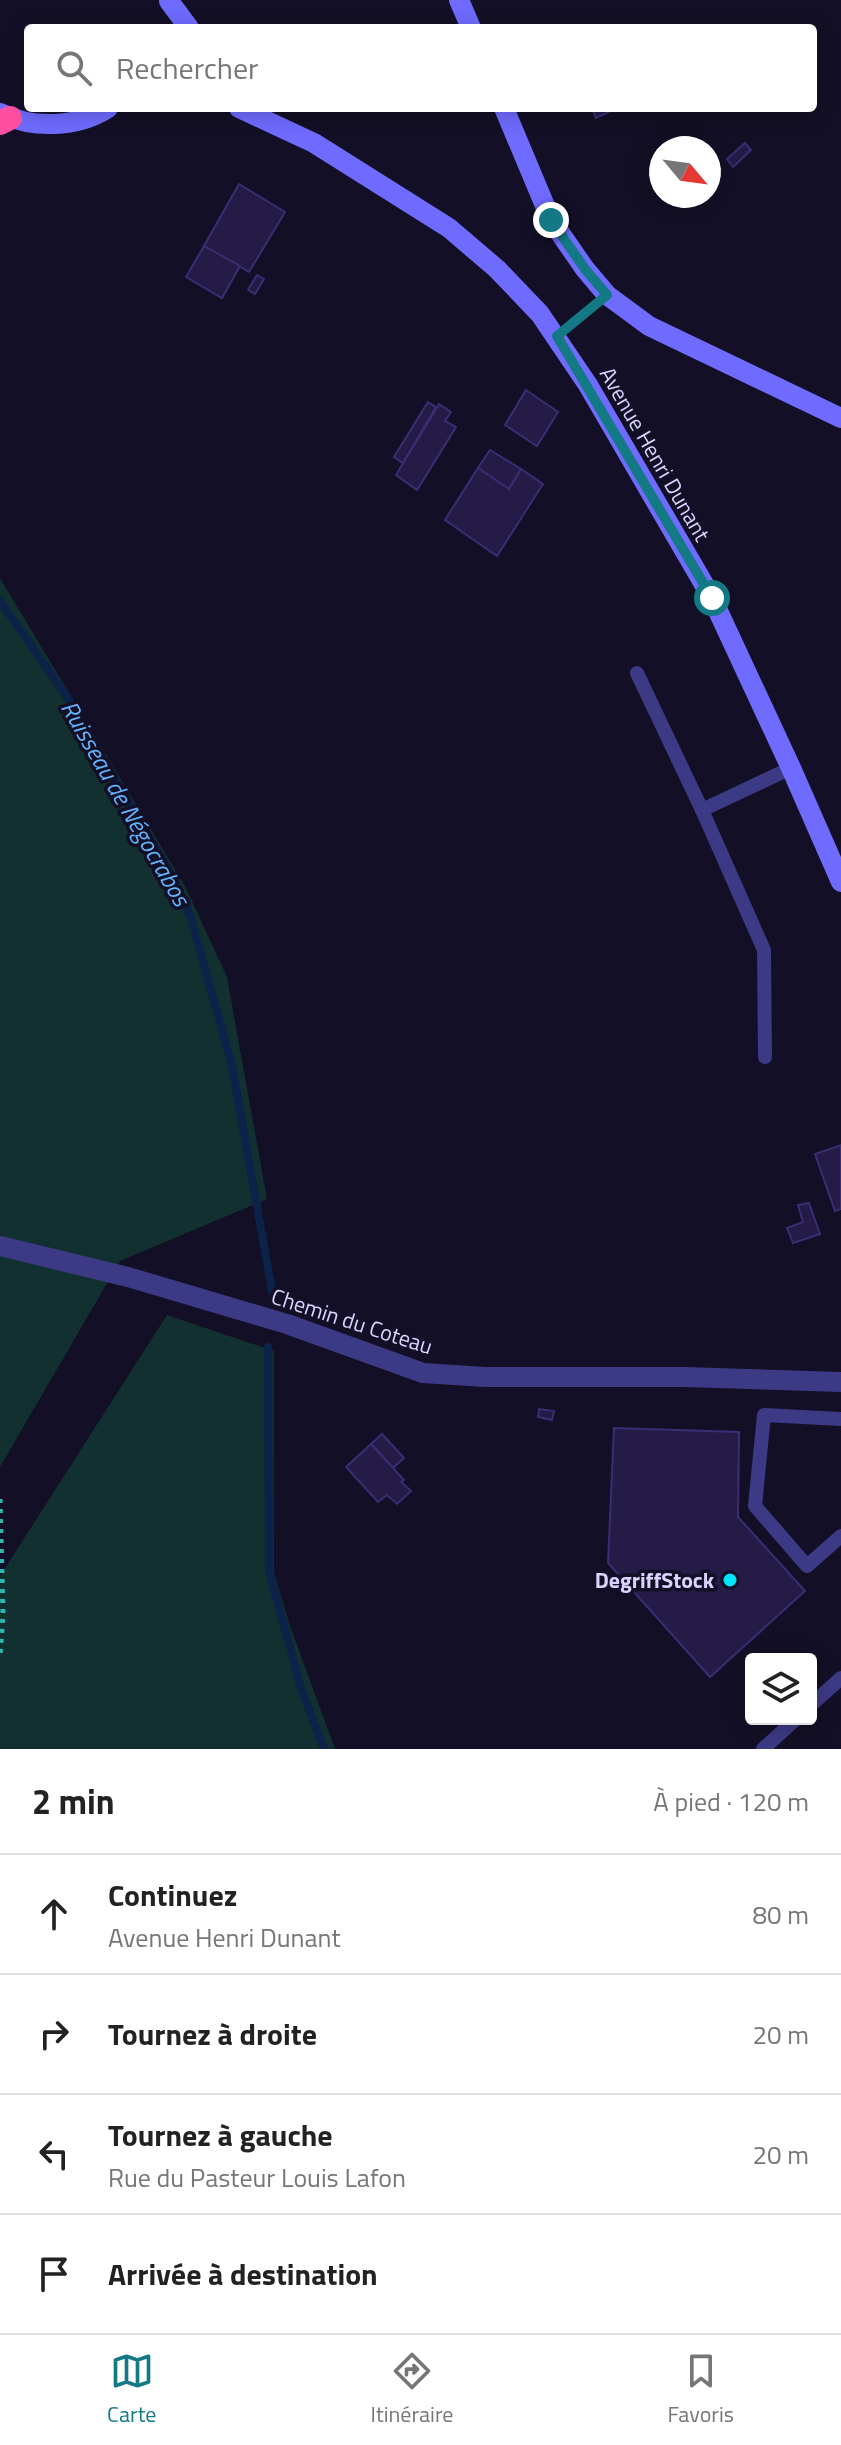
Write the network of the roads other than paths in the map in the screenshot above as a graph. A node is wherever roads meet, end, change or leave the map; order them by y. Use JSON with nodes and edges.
{"nodes":[{"id":1,"x":459,"y":0,"type":"edge"},
{"id":2,"x":169,"y":1,"type":"edge"},
{"id":3,"x":166,"y":24,"type":"edge"},
{"id":4,"x":186,"y":24,"type":"edge"},
{"id":5,"x":469,"y":24,"type":"edge"},
{"id":6,"x":98,"y":112,"type":"edge"},
{"id":7,"x":248,"y":112,"type":"edge"},
{"id":8,"x":278,"y":112,"type":"edge"},
{"id":9,"x":506,"y":112,"type":"edge"},
{"id":10,"x":3,"y":118,"type":"edge"},
{"id":11,"x":314,"y":143,"type":"junction"},
{"id":12,"x":841,"y":418,"type":"edge"},
{"id":13,"x":637,"y":673,"type":"dead end"},
{"id":14,"x":791,"y":768,"type":"junction"},
{"id":15,"x":702,"y":810,"type":"junction"},
{"id":16,"x":841,"y":882,"type":"edge"},
{"id":17,"x":765,"y":1057,"type":"dead end"},
{"id":18,"x":0,"y":1246,"type":"edge"},
{"id":19,"x":841,"y":1382,"type":"edge"},
{"id":20,"x":841,"y":1419,"type":"edge"},
{"id":21,"x":841,"y":1536,"type":"edge"},
{"id":22,"x":841,"y":1678,"type":"edge"},
{"id":23,"x":817,"y":1700,"type":"edge"},
{"id":24,"x":789,"y":1725,"type":"edge"},
{"id":25,"x":763,"y":1749,"type":"edge"}],
"edges":[{"from":1,"to":5,"type":"main road"},
{"from":2,"to":3,"type":"main road"},
{"from":2,"to":4,"type":"main road"},
{"from":6,"to":10,"type":"main road"},
{"from":7,"to":11,"type":"main road","name":"Avenue Henri Dunant"},
{"from":8,"to":11,"type":"main road","name":"Avenue Henri Dunant"},
{"from":9,"to":12,"type":"main road"},
{"from":11,"to":14,"type":"main road","name":"Avenue Henri Dunant"},
{"from":13,"to":15,"type":"lane"},
{"from":14,"to":15,"type":"lane"},
{"from":14,"to":16,"type":"main road","name":"Avenue Henri Dunant"},
{"from":15,"to":17,"type":"lane"},
{"from":18,"to":19,"type":"street","name":"Chemin du Coteau"},
{"from":20,"to":21,"type":"lane"},
{"from":22,"to":23,"type":"lane"},
{"from":24,"to":25,"type":"lane"}]}
